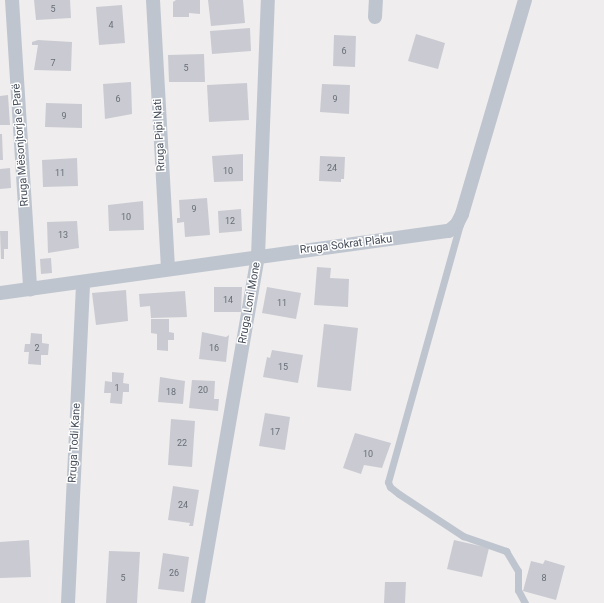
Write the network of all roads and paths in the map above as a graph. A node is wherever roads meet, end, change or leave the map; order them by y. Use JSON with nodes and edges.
{"nodes":[{"id":1,"x":12,"y":0,"type":"edge"},
{"id":2,"x":153,"y":0,"type":"edge"},
{"id":3,"x":268,"y":0,"type":"edge"},
{"id":4,"x":376,"y":0,"type":"edge"},
{"id":5,"x":525,"y":0,"type":"edge"},
{"id":6,"x":375,"y":17,"type":"dead end"},
{"id":7,"x":462,"y":214,"type":"junction"},
{"id":8,"x":258,"y":256,"type":"junction"},
{"id":9,"x":168,"y":269,"type":"junction"},
{"id":10,"x":83,"y":282,"type":"junction"},
{"id":11,"x":30,"y":289,"type":"junction"},
{"id":12,"x":0,"y":293,"type":"edge"},
{"id":13,"x":68,"y":603,"type":"edge"},
{"id":14,"x":198,"y":603,"type":"edge"},
{"id":15,"x":526,"y":603,"type":"edge"}],
"edges":[{"from":1,"to":11,"type":"street","name":"Rruga Mësonjtorja e Parë"},
{"from":2,"to":9,"type":"street","name":"Rruga Pipi Nati"},
{"from":3,"to":8,"type":"street","name":"Rruga Loni Mone"},
{"from":4,"to":6,"type":"street"},
{"from":5,"to":7,"type":"street","name":"Rruga Sokrat Plaku"},
{"from":7,"to":8,"type":"street","name":"Rruga Sokrat Plaku"},
{"from":7,"to":15,"type":"lane"},
{"from":8,"to":9,"type":"street","name":"Rruga Sokrat Plaku"},
{"from":8,"to":14,"type":"street","name":"Rruga Loni Mone"},
{"from":9,"to":10,"type":"street","name":"Rruga Sokrat Plaku"},
{"from":10,"to":11,"type":"street","name":"Rruga Sokrat Plaku"},
{"from":10,"to":13,"type":"street","name":"Rruga Todi Kane"},
{"from":11,"to":12,"type":"street","name":"Rruga Sokrat Plaku"}]}
